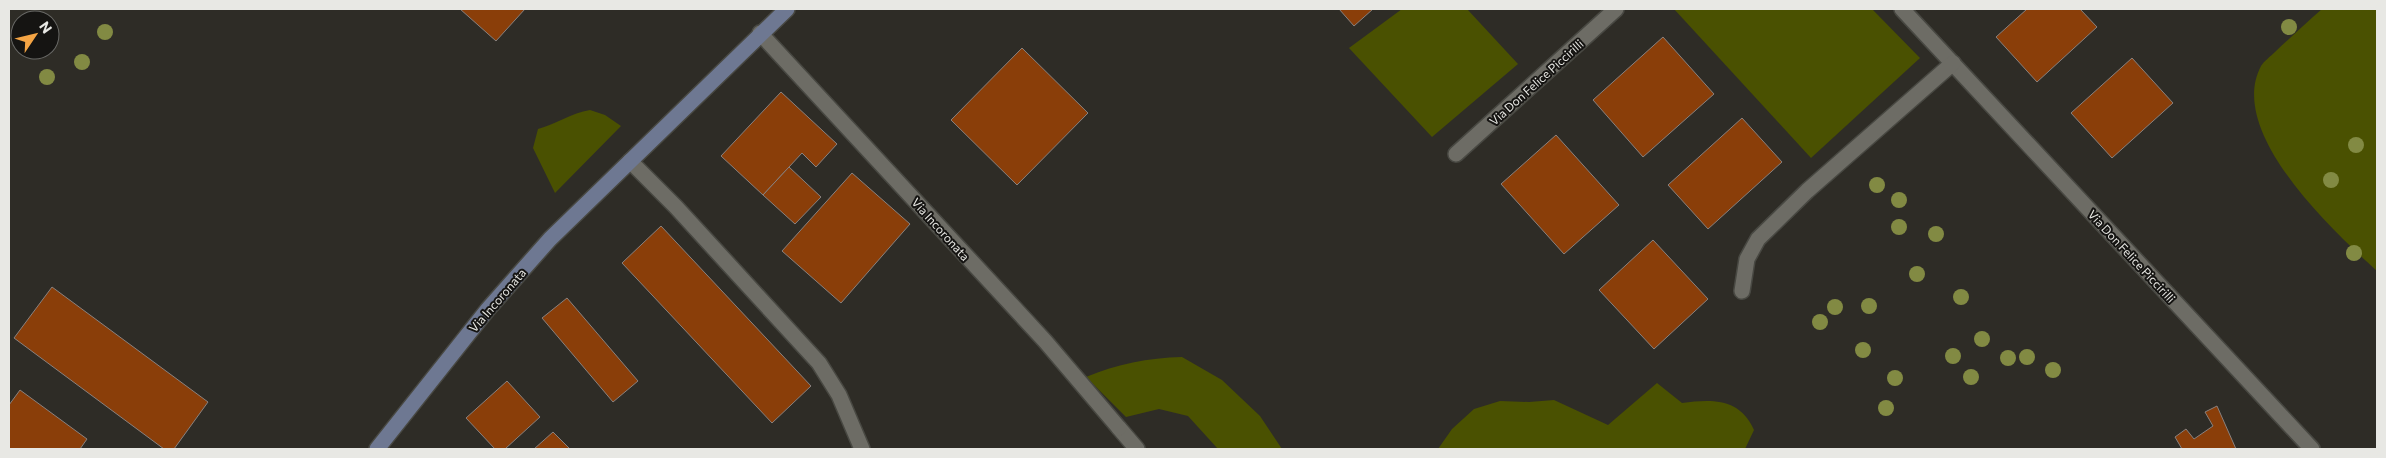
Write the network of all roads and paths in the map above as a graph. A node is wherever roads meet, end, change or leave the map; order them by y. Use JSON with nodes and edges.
{"nodes":[{"id":1,"x":786,"y":9,"type":"edge"},
{"id":2,"x":1616,"y":9,"type":"edge"},
{"id":3,"x":1902,"y":9,"type":"edge"},
{"id":4,"x":760,"y":33,"type":"junction"},
{"id":5,"x":1953,"y":63,"type":"junction"},
{"id":6,"x":1456,"y":154,"type":"dead end"},
{"id":7,"x":630,"y":161,"type":"junction"},
{"id":8,"x":1742,"y":291,"type":"dead end"},
{"id":9,"x":377,"y":449,"type":"edge"},
{"id":10,"x":862,"y":449,"type":"edge"},
{"id":11,"x":1137,"y":449,"type":"edge"},
{"id":12,"x":2312,"y":449,"type":"edge"}],
"edges":[{"from":1,"to":4,"type":"main road","name":"Via Incoronata"},
{"from":2,"to":6,"type":"street","name":"Via Don Felice Piccirilli"},
{"from":3,"to":5,"type":"street","name":"Via Don Felice Piccirilli"},
{"from":4,"to":7,"type":"main road","name":"Via Incoronata"},
{"from":4,"to":11,"type":"street","name":"Via Incoronata"},
{"from":5,"to":8,"type":"street"},
{"from":5,"to":12,"type":"street","name":"Via Don Felice Piccirilli"},
{"from":7,"to":9,"type":"main road","name":"Via Incoronata"},
{"from":7,"to":10,"type":"street"}]}
